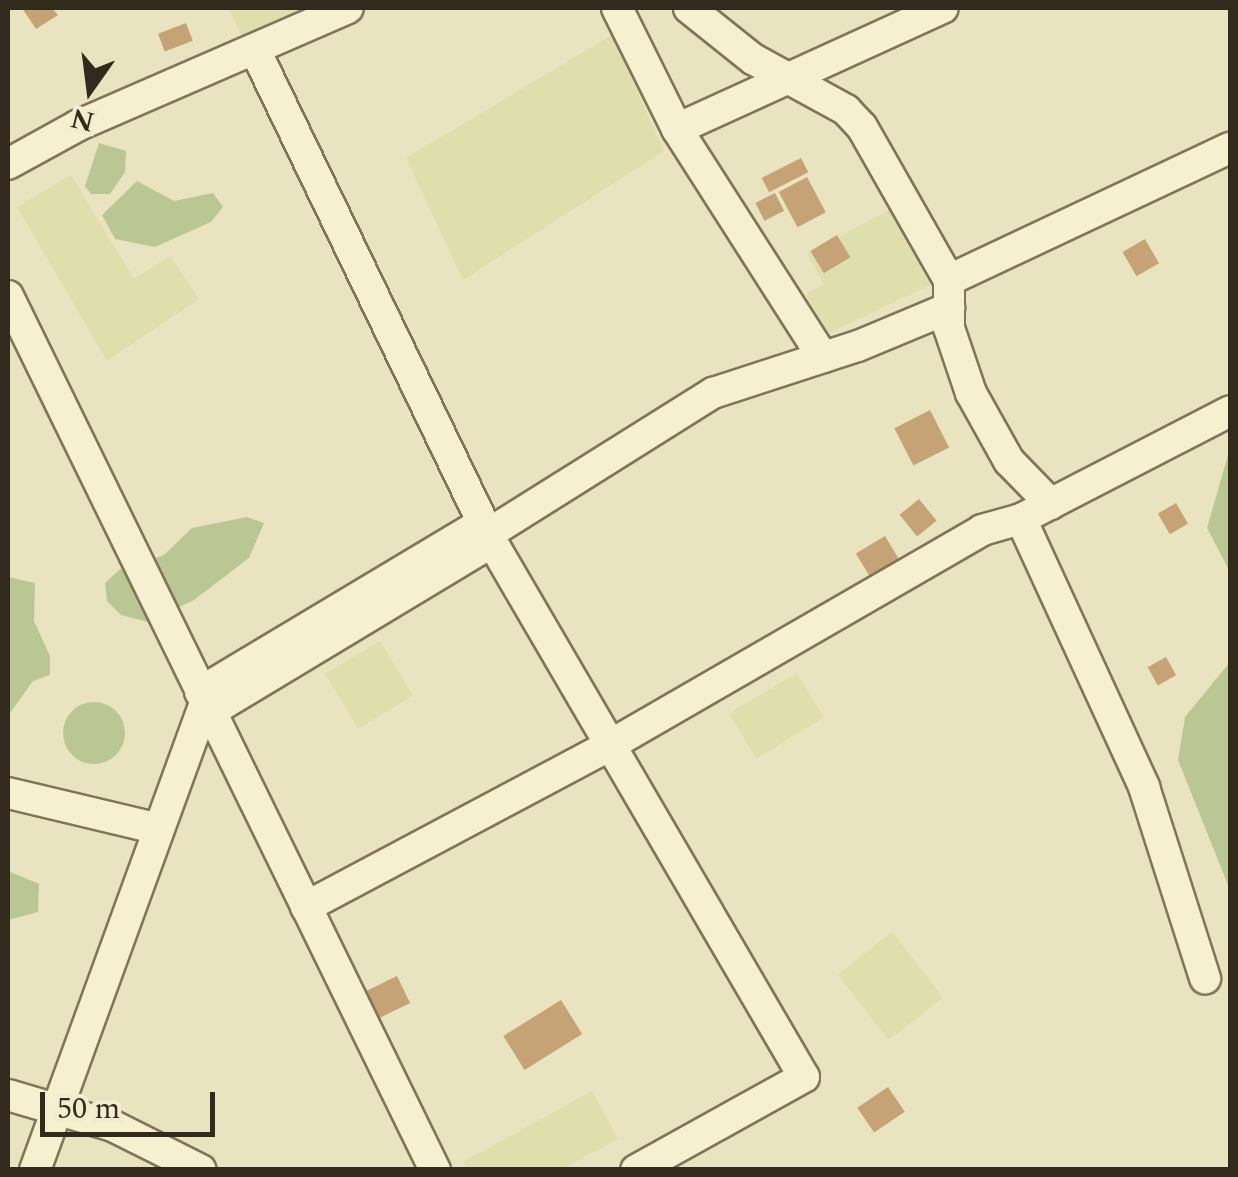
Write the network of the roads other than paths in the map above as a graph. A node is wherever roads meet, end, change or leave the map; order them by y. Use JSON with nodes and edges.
{"nodes":[{"id":1,"x":348,"y":8,"type":"edge"},
{"id":2,"x":617,"y":8,"type":"edge"},
{"id":3,"x":688,"y":8,"type":"edge"},
{"id":4,"x":943,"y":8,"type":"edge"},
{"id":5,"x":256,"y":52,"type":"junction"},
{"id":6,"x":791,"y":82,"type":"junction"},
{"id":7,"x":676,"y":129,"type":"junction"},
{"id":8,"x":1230,"y":148,"type":"edge"},
{"id":9,"x":8,"y":164,"type":"edge"},
{"id":10,"x":949,"y":294,"type":"junction"},
{"id":11,"x":8,"y":296,"type":"edge"},
{"id":12,"x":823,"y":356,"type":"junction"},
{"id":13,"x":1230,"y":411,"type":"edge"},
{"id":14,"x":1050,"y":504,"type":"junction"},
{"id":15,"x":1021,"y":519,"type":"junction"},
{"id":16,"x":487,"y":533,"type":"junction"},
{"id":17,"x":205,"y":703,"type":"junction"},
{"id":18,"x":612,"y":744,"type":"junction"},
{"id":19,"x":8,"y":793,"type":"edge"},
{"id":20,"x":159,"y":829,"type":"junction"},
{"id":21,"x":306,"y":908,"type":"junction"},
{"id":22,"x":1204,"y":978,"type":"dead end"},
{"id":23,"x":8,"y":1095,"type":"edge"},
{"id":24,"x":58,"y":1108,"type":"junction"},
{"id":25,"x":36,"y":1170,"type":"edge"},
{"id":26,"x":201,"y":1170,"type":"edge"},
{"id":27,"x":435,"y":1170,"type":"edge"},
{"id":28,"x":636,"y":1170,"type":"edge"}],
"edges":[{"from":1,"to":5,"type":"street"},
{"from":2,"to":7,"type":"street"},
{"from":3,"to":6,"type":"street"},
{"from":4,"to":6,"type":"street"},
{"from":5,"to":9,"type":"street"},
{"from":5,"to":16,"type":"street"},
{"from":6,"to":7,"type":"street"},
{"from":6,"to":10,"type":"street"},
{"from":7,"to":12,"type":"street"},
{"from":8,"to":10,"type":"street"},
{"from":10,"to":12,"type":"street"},
{"from":10,"to":14,"type":"street"},
{"from":11,"to":17,"type":"street"},
{"from":12,"to":16,"type":"street"},
{"from":13,"to":14,"type":"street"},
{"from":14,"to":15,"type":"street"},
{"from":15,"to":18,"type":"street"},
{"from":15,"to":22,"type":"street"},
{"from":16,"to":17,"type":"street"},
{"from":16,"to":18,"type":"street"},
{"from":17,"to":20,"type":"street"},
{"from":17,"to":21,"type":"street"},
{"from":18,"to":21,"type":"street"},
{"from":18,"to":28,"type":"street"},
{"from":19,"to":20,"type":"street"},
{"from":20,"to":24,"type":"street"},
{"from":21,"to":27,"type":"street"},
{"from":23,"to":24,"type":"street"},
{"from":24,"to":25,"type":"street"},
{"from":24,"to":26,"type":"street"}]}
